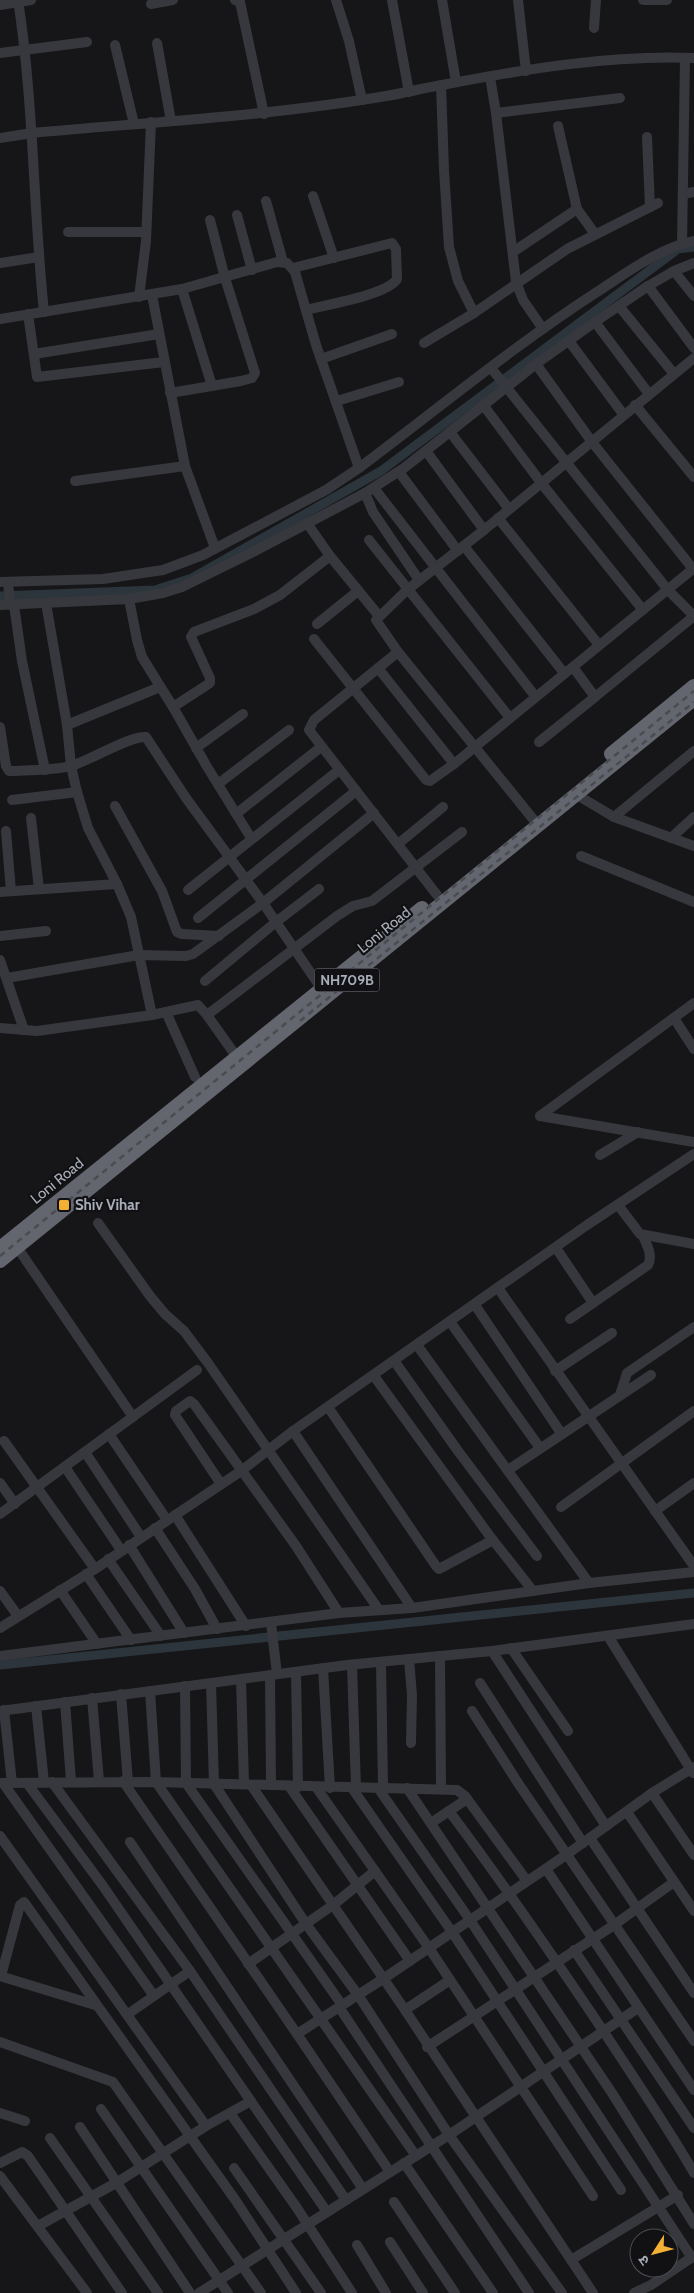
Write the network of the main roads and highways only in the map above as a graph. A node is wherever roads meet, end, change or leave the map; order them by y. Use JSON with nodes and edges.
{"nodes":[{"id":1,"x":694,"y":686,"type":"edge"},
{"id":2,"x":694,"y":699,"type":"edge"},
{"id":3,"x":0,"y":1248,"type":"edge"},
{"id":4,"x":0,"y":1261,"type":"edge"}],
"edges":[{"from":1,"to":3,"type":"highway","name":"Loni Road","number":"NH709B"},
{"from":2,"to":4,"type":"highway","name":"Loni Road","number":"NH709B"}]}
